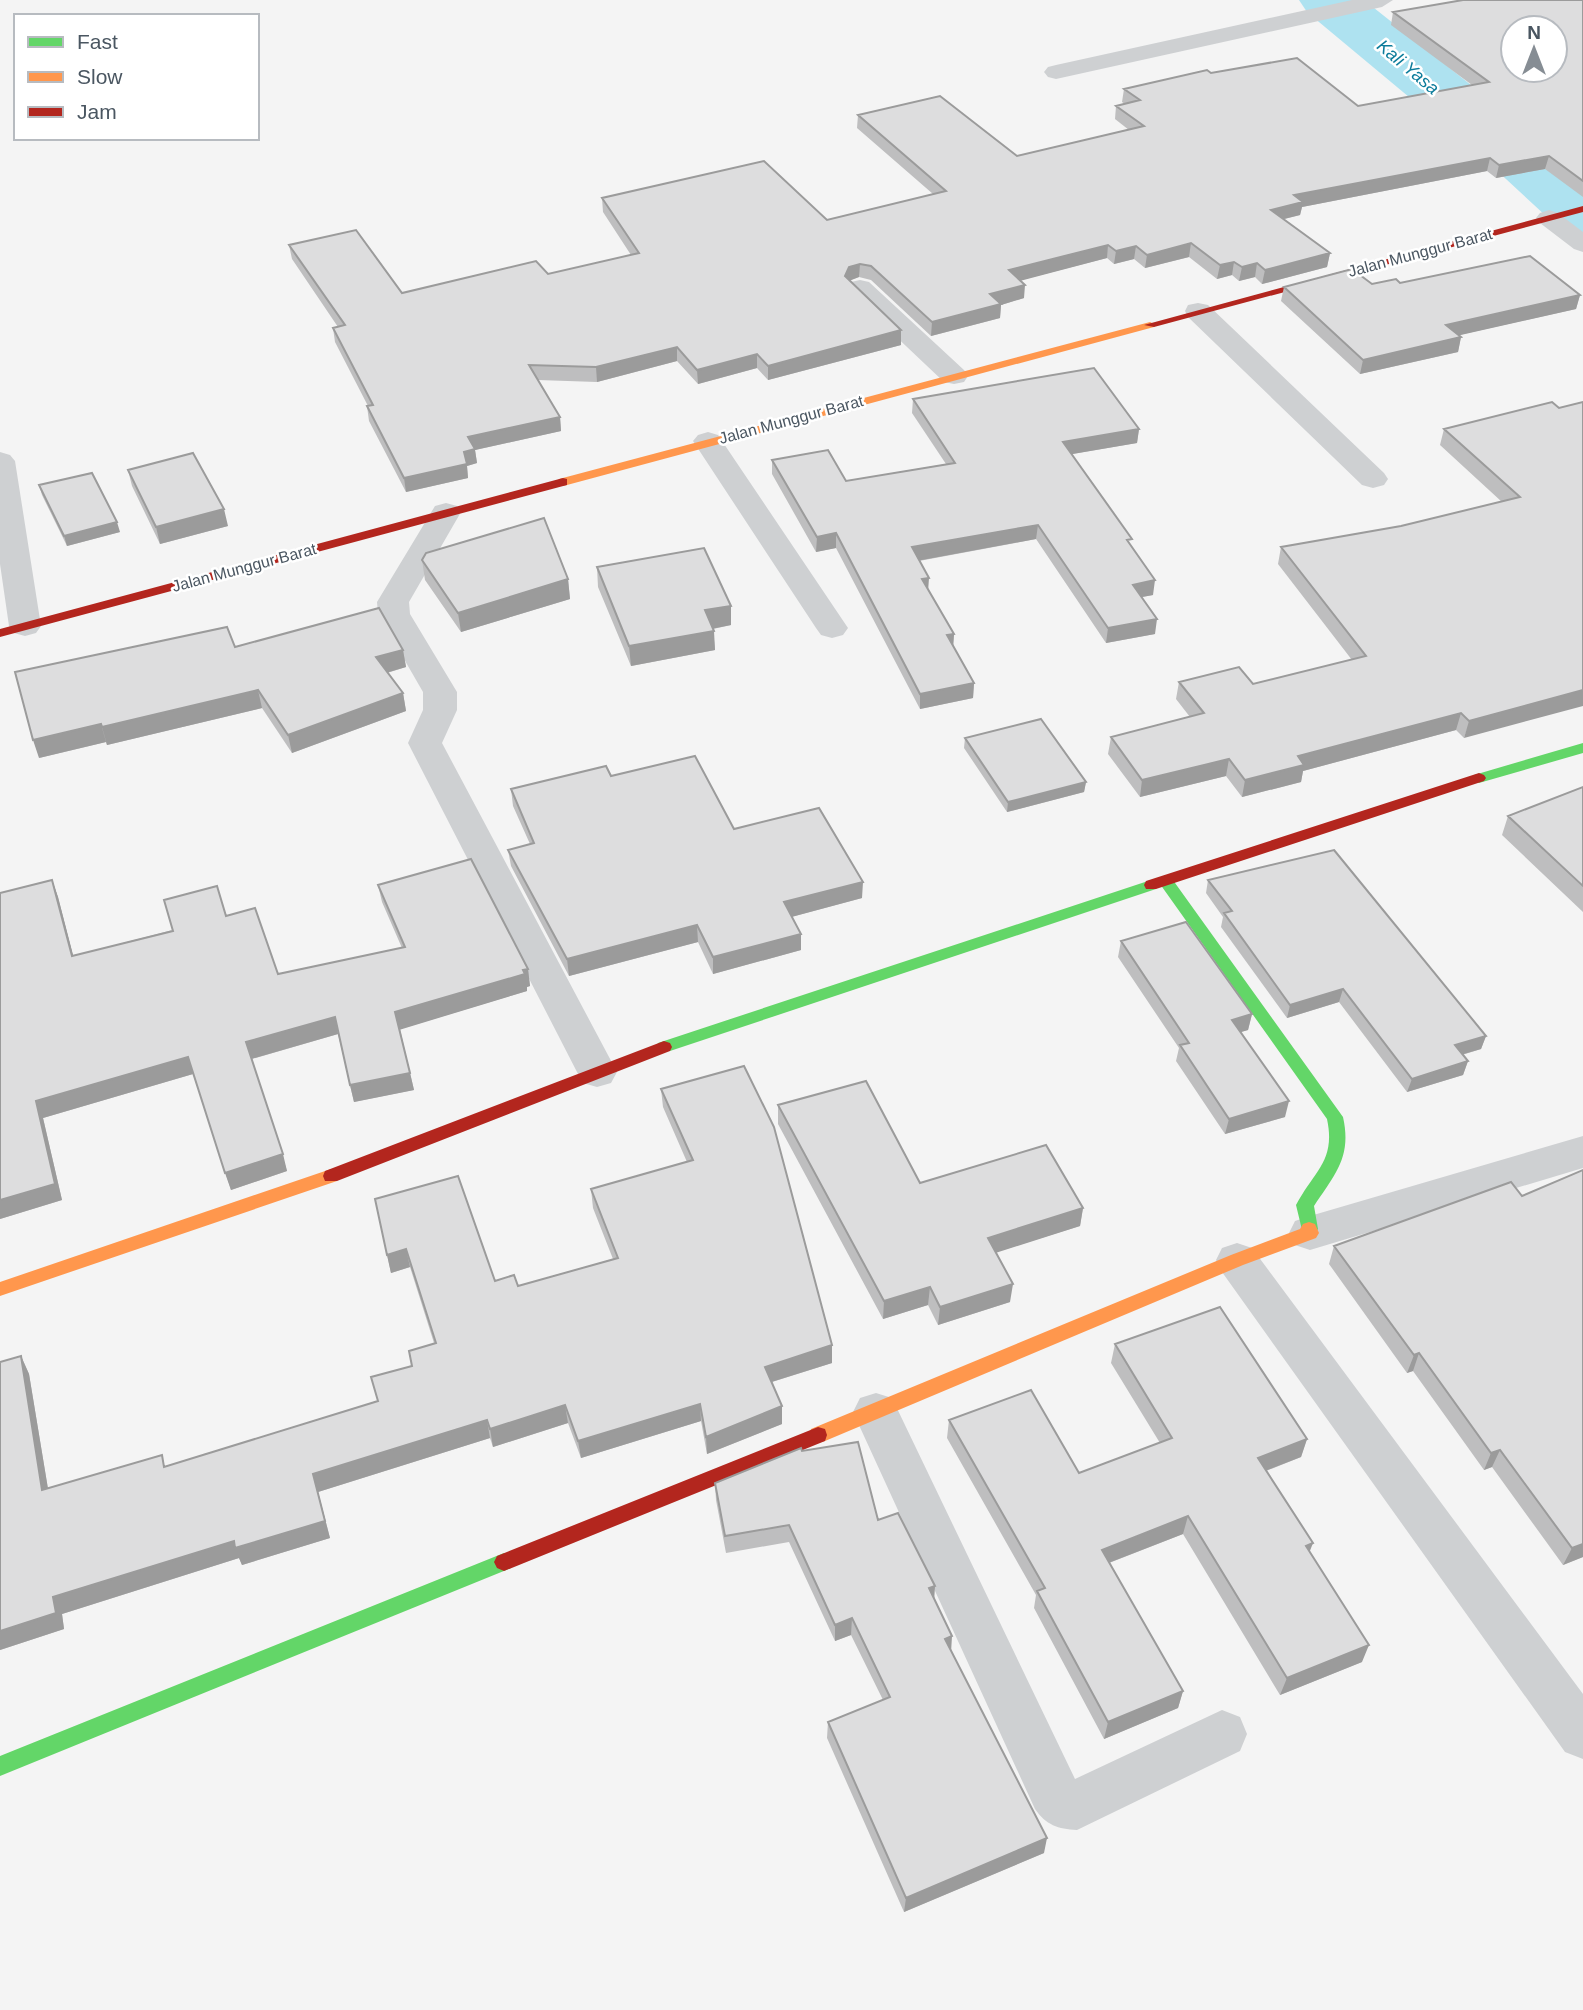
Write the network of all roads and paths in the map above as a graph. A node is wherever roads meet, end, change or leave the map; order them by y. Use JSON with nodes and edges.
{"nodes":[{"id":1,"x":1380,"y":0,"type":"edge"},
{"id":2,"x":1056,"y":72,"type":"dead end"},
{"id":3,"x":1583,"y":209,"type":"edge"},
{"id":4,"x":1556,"y":216,"type":"junction"},
{"id":5,"x":1583,"y":244,"type":"edge"},
{"id":6,"x":860,"y":288,"type":"edge"},
{"id":7,"x":1198,"y":311,"type":"junction"},
{"id":8,"x":954,"y":376,"type":"junction"},
{"id":9,"x":708,"y":441,"type":"junction"},
{"id":10,"x":0,"y":461,"type":"edge"},
{"id":11,"x":1373,"y":479,"type":"dead end"},
{"id":12,"x":446,"y":512,"type":"junction"},
{"id":13,"x":832,"y":628,"type":"dead end"},
{"id":14,"x":13,"y":630,"type":"edge"},
{"id":15,"x":1583,"y":748,"type":"edge"},
{"id":16,"x":1165,"y":880,"type":"junction"},
{"id":17,"x":597,"y":1072,"type":"junction"},
{"id":18,"x":1583,"y":1152,"type":"edge"},
{"id":19,"x":1310,"y":1233,"type":"junction"},
{"id":20,"x":1237,"y":1259,"type":"junction"},
{"id":21,"x":0,"y":1289,"type":"edge"},
{"id":22,"x":876,"y":1412,"type":"junction"},
{"id":23,"x":1222,"y":1734,"type":"dead end"},
{"id":24,"x":1583,"y":1735,"type":"edge"},
{"id":25,"x":0,"y":1766,"type":"edge"}],
"edges":[{"from":1,"to":2,"type":"street"},
{"from":3,"to":4,"type":"street","name":"Jalan Munggur Barat"},
{"from":4,"to":5,"type":"street"},
{"from":4,"to":7,"type":"street","name":"Jalan Munggur Barat"},
{"from":6,"to":8,"type":"street"},
{"from":7,"to":8,"type":"street","name":"Jalan Munggur Barat"},
{"from":7,"to":11,"type":"street"},
{"from":8,"to":9,"type":"street","name":"Jalan Munggur Barat"},
{"from":9,"to":12,"type":"street","name":"Jalan Munggur Barat"},
{"from":9,"to":13,"type":"street"},
{"from":10,"to":14,"type":"street"},
{"from":12,"to":14,"type":"street","name":"Jalan Munggur Barat"},
{"from":12,"to":17,"type":"street"},
{"from":15,"to":16,"type":"street"},
{"from":16,"to":17,"type":"street"},
{"from":16,"to":19,"type":"street"},
{"from":17,"to":21,"type":"street"},
{"from":18,"to":19,"type":"street"},
{"from":19,"to":20,"type":"street"},
{"from":20,"to":22,"type":"street"},
{"from":20,"to":24,"type":"street"},
{"from":22,"to":23,"type":"street"},
{"from":22,"to":25,"type":"street"}]}
